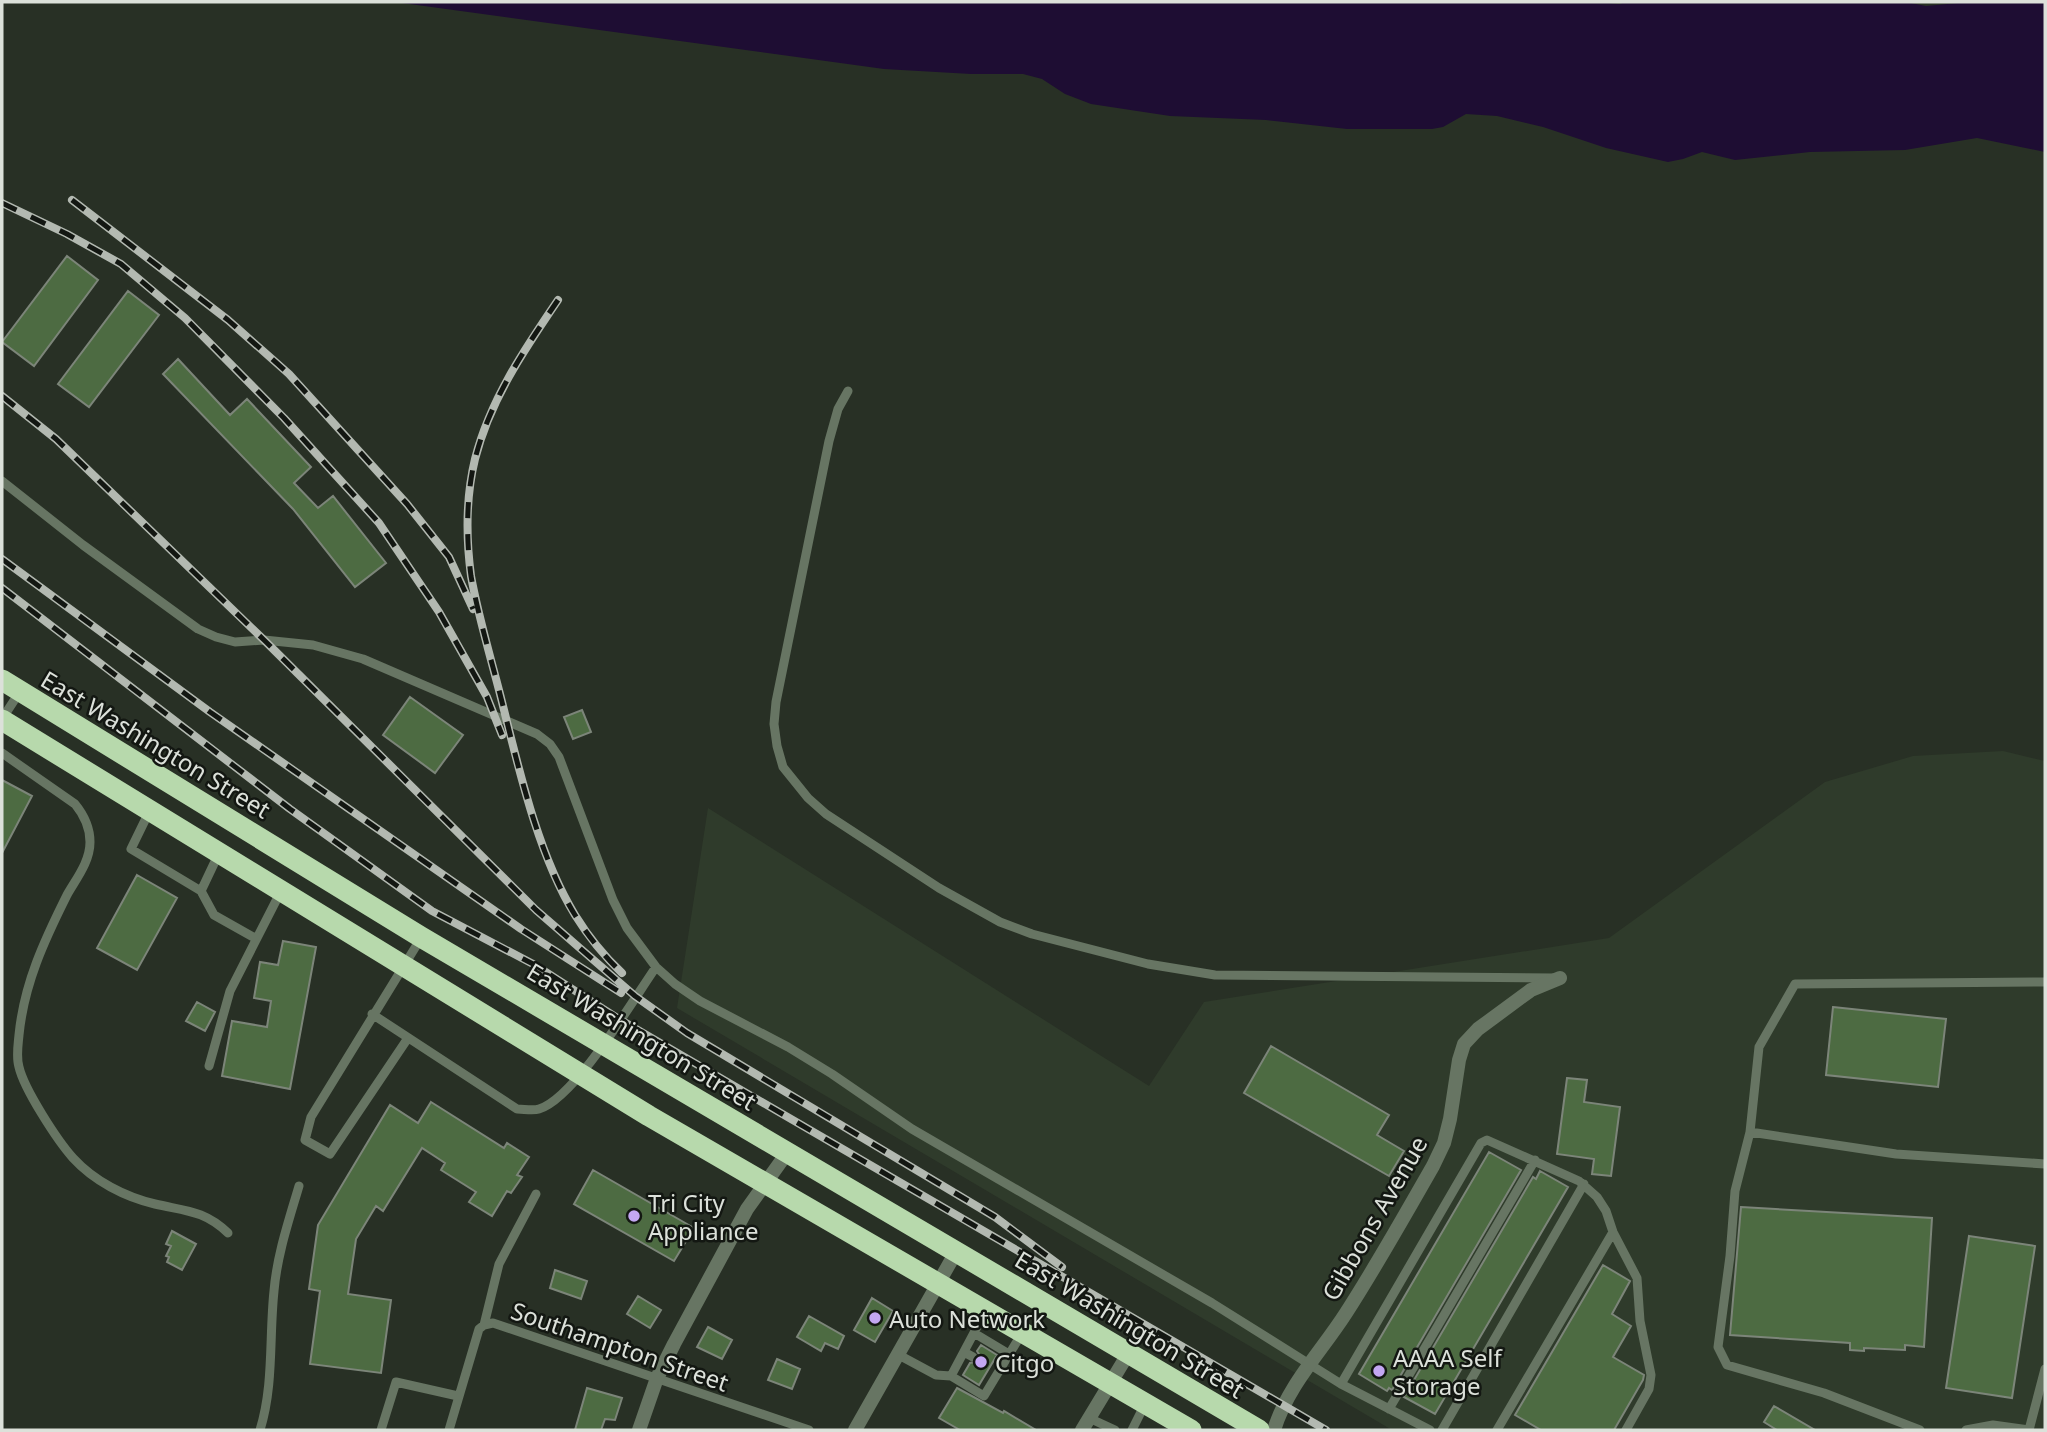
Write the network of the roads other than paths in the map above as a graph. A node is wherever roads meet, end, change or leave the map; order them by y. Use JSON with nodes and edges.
{"nodes":[{"id":1,"x":848,"y":391,"type":"dead end"},
{"id":2,"x":2,"y":481,"type":"edge"},
{"id":3,"x":2,"y":680,"type":"edge"},
{"id":4,"x":20,"y":691,"type":"junction"},
{"id":5,"x":2,"y":720,"type":"edge"},
{"id":6,"x":2,"y":753,"type":"edge"},
{"id":7,"x":150,"y":810,"type":"junction"},
{"id":8,"x":219,"y":853,"type":"junction"},
{"id":9,"x":201,"y":891,"type":"junction"},
{"id":10,"x":281,"y":891,"type":"junction"},
{"id":11,"x":422,"y":937,"type":"junction"},
{"id":12,"x":256,"y":938,"type":"junction"},
{"id":13,"x":403,"y":966,"type":"junction"},
{"id":14,"x":656,"y":967,"type":"junction"},
{"id":15,"x":1560,"y":978,"type":"joint"},
{"id":16,"x":2045,"y":982,"type":"edge"},
{"id":17,"x":372,"y":1014,"type":"junction"},
{"id":18,"x":408,"y":1038,"type":"junction"},
{"id":19,"x":603,"y":1042,"type":"junction"},
{"id":20,"x":209,"y":1066,"type":"dead end"},
{"id":21,"x":580,"y":1075,"type":"junction"},
{"id":22,"x":1750,"y":1132,"type":"junction"},
{"id":23,"x":787,"y":1153,"type":"junction"},
{"id":24,"x":1535,"y":1160,"type":"junction"},
{"id":25,"x":2045,"y":1164,"type":"edge"},
{"id":26,"x":764,"y":1183,"type":"junction"},
{"id":27,"x":1584,"y":1184,"type":"junction"},
{"id":28,"x":299,"y":1186,"type":"dead end"},
{"id":29,"x":536,"y":1194,"type":"dead end"},
{"id":30,"x":1613,"y":1232,"type":"junction"},
{"id":31,"x":228,"y":1233,"type":"dead end"},
{"id":32,"x":956,"y":1252,"type":"junction"},
{"id":33,"x":937,"y":1284,"type":"junction"},
{"id":34,"x":986,"y":1312,"type":"junction"},
{"id":35,"x":484,"y":1325,"type":"junction"},
{"id":36,"x":974,"y":1333,"type":"junction"},
{"id":37,"x":1022,"y":1333,"type":"junction"},
{"id":38,"x":964,"y":1352,"type":"junction"},
{"id":39,"x":897,"y":1354,"type":"junction"},
{"id":40,"x":1009,"y":1354,"type":"junction"},
{"id":41,"x":1128,"y":1354,"type":"junction"},
{"id":42,"x":973,"y":1357,"type":"dead end"},
{"id":43,"x":1309,"y":1365,"type":"junction"},
{"id":44,"x":2045,"y":1369,"type":"edge"},
{"id":45,"x":951,"y":1376,"type":"junction"},
{"id":46,"x":657,"y":1378,"type":"junction"},
{"id":47,"x":1109,"y":1383,"type":"junction"},
{"id":48,"x":1341,"y":1384,"type":"junction"},
{"id":49,"x":458,"y":1396,"type":"junction"},
{"id":50,"x":1145,"y":1404,"type":"junction"},
{"id":51,"x":1389,"y":1409,"type":"junction"},
{"id":52,"x":1085,"y":1424,"type":"edge"},
{"id":53,"x":1181,"y":1428,"type":"edge"},
{"id":54,"x":260,"y":1430,"type":"edge"},
{"id":55,"x":381,"y":1430,"type":"edge"},
{"id":56,"x":449,"y":1430,"type":"edge"},
{"id":57,"x":639,"y":1430,"type":"edge"},
{"id":58,"x":808,"y":1430,"type":"edge"},
{"id":59,"x":855,"y":1430,"type":"edge"},
{"id":60,"x":1115,"y":1430,"type":"edge"},
{"id":61,"x":1132,"y":1430,"type":"edge"},
{"id":62,"x":1259,"y":1430,"type":"edge"},
{"id":63,"x":1274,"y":1430,"type":"edge"},
{"id":64,"x":1430,"y":1430,"type":"edge"},
{"id":65,"x":1442,"y":1430,"type":"edge"},
{"id":66,"x":1497,"y":1430,"type":"edge"},
{"id":67,"x":1626,"y":1430,"type":"edge"},
{"id":68,"x":1920,"y":1430,"type":"edge"},
{"id":69,"x":1966,"y":1430,"type":"edge"},
{"id":70,"x":2029,"y":1430,"type":"edge"}],
"edges":[{"from":1,"to":15,"type":"lane"},
{"from":2,"to":14,"type":"lane"},
{"from":3,"to":4,"type":"highway","name":"East Washington Street"},
{"from":4,"to":5,"type":"lane"},
{"from":4,"to":11,"type":"highway","name":"East Washington Street"},
{"from":5,"to":7,"type":"highway"},
{"from":6,"to":31,"type":"lane"},
{"from":7,"to":8,"type":"highway"},
{"from":7,"to":9,"type":"lane"},
{"from":8,"to":9,"type":"lane"},
{"from":8,"to":10,"type":"highway"},
{"from":9,"to":12,"type":"lane"},
{"from":10,"to":12,"type":"lane"},
{"from":10,"to":13,"type":"highway"},
{"from":11,"to":13,"type":"lane"},
{"from":11,"to":19,"type":"highway","name":"East Washington Street"},
{"from":12,"to":20,"type":"lane"},
{"from":13,"to":17,"type":"lane"},
{"from":13,"to":21,"type":"highway"},
{"from":14,"to":19,"type":"lane"},
{"from":14,"to":43,"type":"lane"},
{"from":15,"to":43,"type":"street","name":"Gibbons Avenue"},
{"from":16,"to":22,"type":"lane"},
{"from":17,"to":18,"type":"lane"},
{"from":17,"to":18,"type":"lane"},
{"from":18,"to":21,"type":"lane"},
{"from":19,"to":21,"type":"lane"},
{"from":19,"to":23,"type":"highway","name":"East Washington Street"},
{"from":21,"to":26,"type":"highway"},
{"from":22,"to":25,"type":"lane"},
{"from":22,"to":68,"type":"lane"},
{"from":23,"to":26,"type":"street"},
{"from":23,"to":32,"type":"highway","name":"East Washington Street"},
{"from":24,"to":27,"type":"lane"},
{"from":24,"to":48,"type":"lane"},
{"from":24,"to":51,"type":"lane"},
{"from":26,"to":33,"type":"highway"},
{"from":26,"to":46,"type":"street"},
{"from":27,"to":30,"type":"lane"},
{"from":27,"to":65,"type":"lane"},
{"from":28,"to":54,"type":"lane"},
{"from":29,"to":35,"type":"lane"},
{"from":30,"to":66,"type":"lane"},
{"from":30,"to":67,"type":"lane"},
{"from":32,"to":33,"type":"street"},
{"from":32,"to":41,"type":"highway","name":"East Washington Street"},
{"from":33,"to":34,"type":"highway"},
{"from":33,"to":39,"type":"street"},
{"from":34,"to":36,"type":"lane"},
{"from":34,"to":37,"type":"highway"},
{"from":35,"to":46,"type":"lane","name":"Southampton Street"},
{"from":35,"to":49,"type":"lane","name":"Southampton Street"},
{"from":36,"to":38,"type":"lane"},
{"from":36,"to":40,"type":"lane"},
{"from":37,"to":40,"type":"lane"},
{"from":37,"to":47,"type":"highway"},
{"from":38,"to":42,"type":"lane"},
{"from":38,"to":45,"type":"lane"},
{"from":39,"to":45,"type":"lane"},
{"from":39,"to":59,"type":"street"},
{"from":40,"to":45,"type":"lane"},
{"from":41,"to":47,"type":"street"},
{"from":41,"to":62,"type":"highway","name":"East Washington Street"},
{"from":43,"to":48,"type":"lane"},
{"from":43,"to":63,"type":"street","name":"Gibbons Avenue"},
{"from":44,"to":70,"type":"lane"},
{"from":46,"to":57,"type":"street"},
{"from":46,"to":58,"type":"lane","name":"Southampton Street"},
{"from":47,"to":50,"type":"highway"},
{"from":47,"to":52,"type":"street"},
{"from":48,"to":51,"type":"lane"},
{"from":49,"to":55,"type":"lane"},
{"from":49,"to":56,"type":"lane","name":"Southampton Street"},
{"from":50,"to":53,"type":"highway"},
{"from":50,"to":61,"type":"lane"},
{"from":51,"to":64,"type":"lane"},
{"from":52,"to":60,"type":"lane"},
{"from":69,"to":70,"type":"lane"}]}
